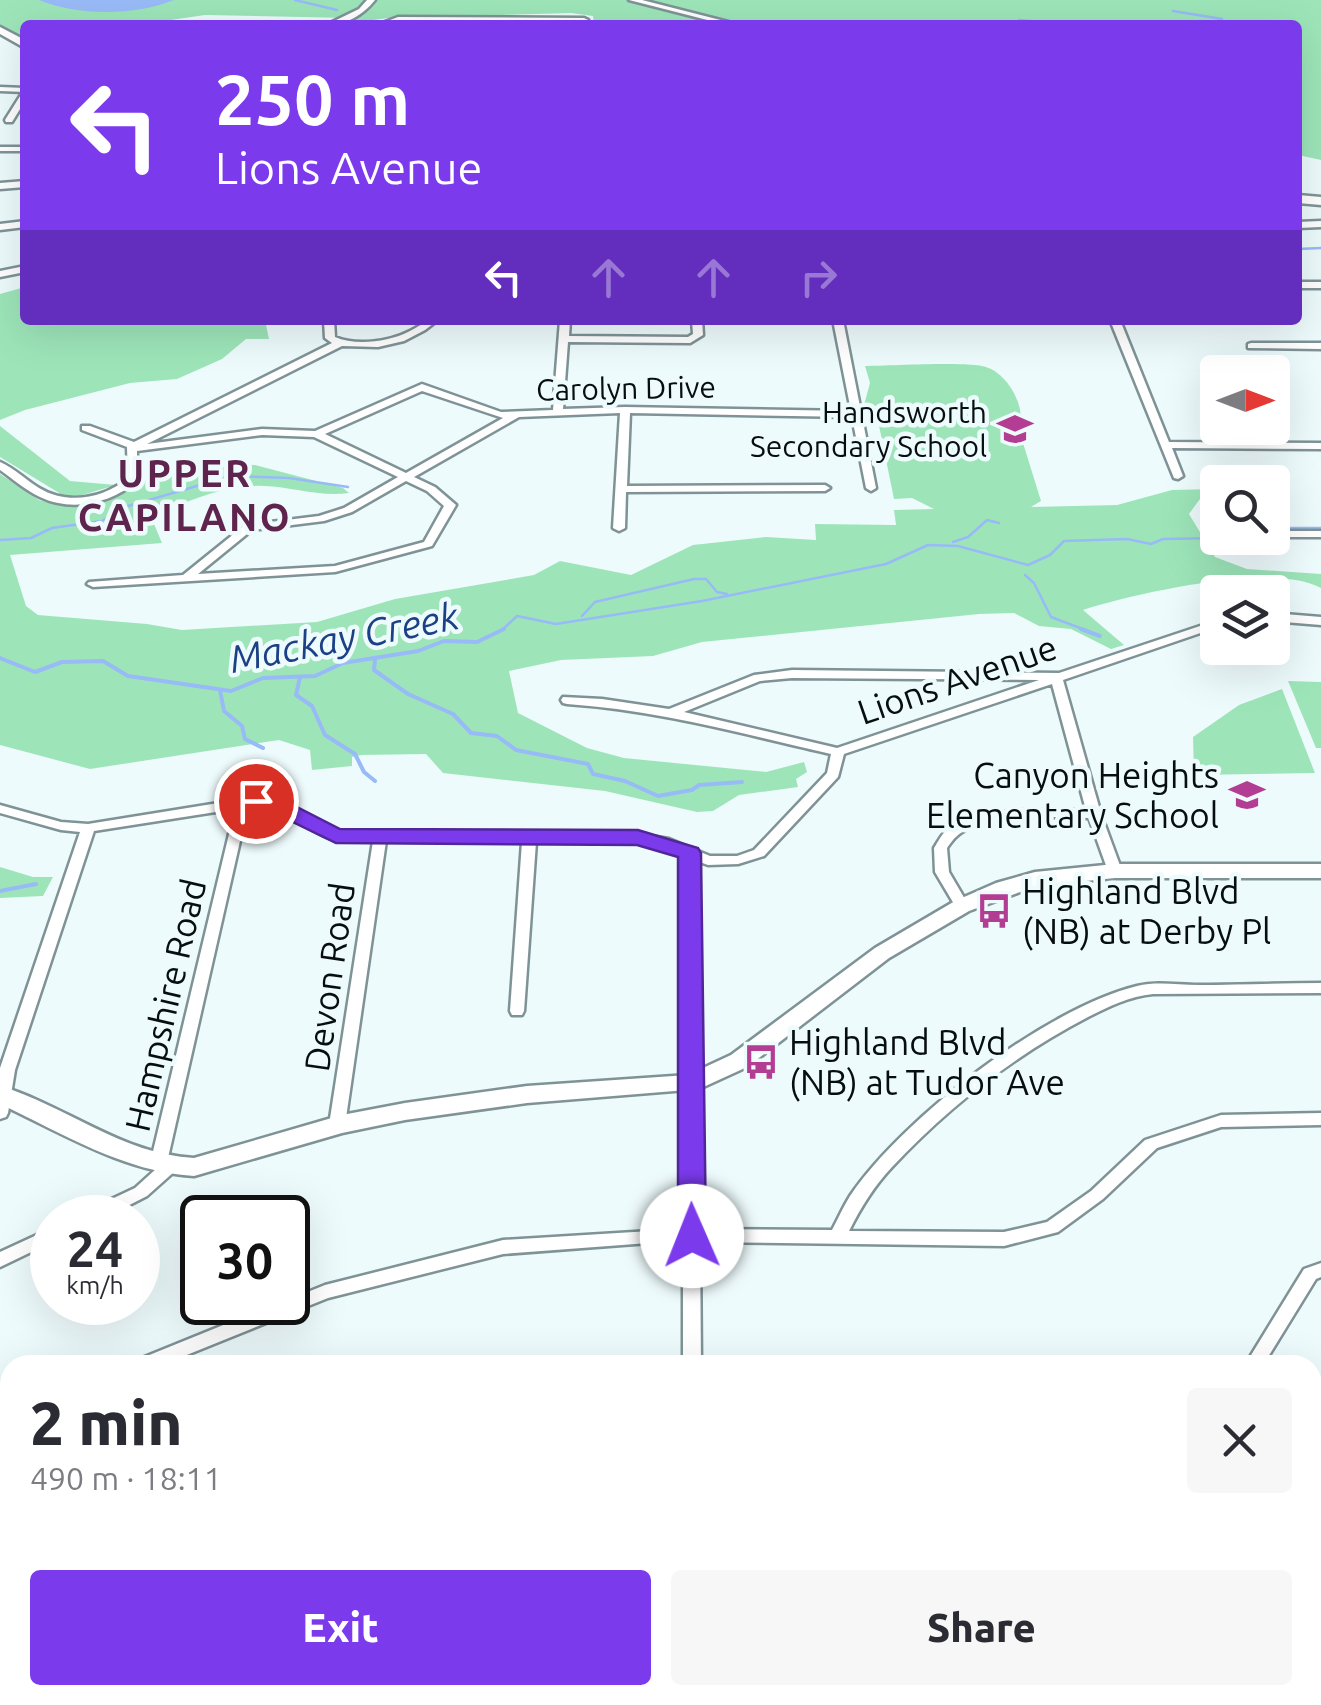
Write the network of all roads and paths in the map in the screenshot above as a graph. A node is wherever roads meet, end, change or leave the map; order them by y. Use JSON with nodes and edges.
{"nodes":[{"id":1,"x":371,"y":0,"type":"edge"},
{"id":2,"x":633,"y":0,"type":"edge"},
{"id":3,"x":341,"y":20,"type":"edge"},
{"id":4,"x":715,"y":20,"type":"edge"},
{"id":5,"x":20,"y":99,"type":"edge"},
{"id":6,"x":4,"y":120,"type":"edge"},
{"id":7,"x":329,"y":325,"type":"edge"},
{"id":8,"x":425,"y":325,"type":"edge"},
{"id":9,"x":565,"y":325,"type":"edge"},
{"id":10,"x":697,"y":325,"type":"edge"},
{"id":11,"x":839,"y":325,"type":"edge"},
{"id":12,"x":1117,"y":325,"type":"edge"},
{"id":13,"x":565,"y":339,"type":"junction"},
{"id":14,"x":340,"y":343,"type":"junction"},
{"id":15,"x":1251,"y":346,"type":"dead end"},
{"id":16,"x":1321,"y":346,"type":"edge"},
{"id":17,"x":626,"y":410,"type":"junction"},
{"id":18,"x":558,"y":412,"type":"junction"},
{"id":19,"x":857,"y":414,"type":"junction"},
{"id":20,"x":516,"y":416,"type":"junction"},
{"id":21,"x":86,"y":428,"type":"dead end"},
{"id":22,"x":316,"y":434,"type":"junction"},
{"id":23,"x":1165,"y":444,"type":"junction"},
{"id":24,"x":1321,"y":446,"type":"edge"},
{"id":25,"x":132,"y":448,"type":"junction"},
{"id":26,"x":0,"y":465,"type":"edge"},
{"id":27,"x":1178,"y":476,"type":"dead end"},
{"id":28,"x":406,"y":478,"type":"junction"},
{"id":29,"x":622,"y":488,"type":"junction"},
{"id":30,"x":825,"y":488,"type":"dead end"},
{"id":31,"x":872,"y":488,"type":"dead end"},
{"id":32,"x":619,"y":528,"type":"dead end"},
{"id":33,"x":1290,"y":534,"type":"edge"},
{"id":34,"x":1321,"y":534,"type":"edge"},
{"id":35,"x":188,"y":576,"type":"junction"},
{"id":36,"x":93,"y":584,"type":"dead end"},
{"id":37,"x":1290,"y":618,"type":"edge"},
{"id":38,"x":1321,"y":621,"type":"edge"},
{"id":39,"x":1200,"y":628,"type":"edge"},
{"id":40,"x":1056,"y":676,"type":"junction"},
{"id":41,"x":567,"y":700,"type":"dead end"},
{"id":42,"x":674,"y":711,"type":"junction"},
{"id":43,"x":838,"y":752,"type":"junction"},
{"id":44,"x":242,"y":801,"type":"junction"},
{"id":45,"x":0,"y":809,"type":"edge"},
{"id":46,"x":1094,"y":814,"type":"junction"},
{"id":47,"x":88,"y":828,"type":"junction"},
{"id":48,"x":380,"y":838,"type":"junction"},
{"id":49,"x":529,"y":838,"type":"junction"},
{"id":50,"x":690,"y":853,"type":"junction"},
{"id":51,"x":1114,"y":872,"type":"junction"},
{"id":52,"x":1321,"y":872,"type":"edge"},
{"id":53,"x":962,"y":906,"type":"junction"},
{"id":54,"x":1321,"y":988,"type":"edge"},
{"id":55,"x":518,"y":1011,"type":"dead end"},
{"id":56,"x":691,"y":1082,"type":"junction"},
{"id":57,"x":1,"y":1101,"type":"edge"},
{"id":58,"x":1321,"y":1119,"type":"edge"},
{"id":59,"x":337,"y":1125,"type":"junction"},
{"id":60,"x":164,"y":1166,"type":"junction"},
{"id":61,"x":136,"y":1195,"type":"edge"},
{"id":62,"x":692,"y":1236,"type":"junction"},
{"id":63,"x":838,"y":1236,"type":"junction"},
{"id":64,"x":30,"y":1245,"type":"edge"},
{"id":65,"x":0,"y":1260,"type":"edge"},
{"id":66,"x":1321,"y":1270,"type":"edge"},
{"id":67,"x":169,"y":1355,"type":"edge"},
{"id":68,"x":692,"y":1355,"type":"edge"},
{"id":69,"x":1260,"y":1355,"type":"edge"}],
"edges":[{"from":1,"to":3,"type":"street"},
{"from":2,"to":4,"type":"street"},
{"from":5,"to":6,"type":"street"},
{"from":7,"to":14,"type":"street"},
{"from":8,"to":14,"type":"street"},
{"from":9,"to":13,"type":"street"},
{"from":10,"to":13,"type":"street"},
{"from":11,"to":19,"type":"street"},
{"from":12,"to":23,"type":"street"},
{"from":13,"to":18,"type":"street"},
{"from":14,"to":25,"type":"street"},
{"from":15,"to":16,"type":"street"},
{"from":17,"to":18,"type":"street","name":"Carolyn Drive"},
{"from":17,"to":19,"type":"street","name":"Carolyn Drive"},
{"from":17,"to":29,"type":"street"},
{"from":18,"to":20,"type":"street","name":"Carolyn Drive"},
{"from":19,"to":31,"type":"street"},
{"from":20,"to":22,"type":"street"},
{"from":20,"to":28,"type":"street"},
{"from":21,"to":25,"type":"street"},
{"from":22,"to":25,"type":"street"},
{"from":22,"to":28,"type":"street"},
{"from":23,"to":24,"type":"street"},
{"from":23,"to":27,"type":"street"},
{"from":25,"to":26,"type":"street"},
{"from":28,"to":35,"type":"street"},
{"from":28,"to":35,"type":"street"},
{"from":29,"to":30,"type":"street"},
{"from":29,"to":32,"type":"street"},
{"from":33,"to":34,"type":"street"},
{"from":35,"to":36,"type":"street"},
{"from":37,"to":38,"type":"street"},
{"from":39,"to":40,"type":"street","name":"Lions Avenue"},
{"from":40,"to":42,"type":"street"},
{"from":40,"to":43,"type":"street","name":"Lions Avenue"},
{"from":40,"to":46,"type":"street"},
{"from":41,"to":42,"type":"street"},
{"from":42,"to":43,"type":"street"},
{"from":43,"to":50,"type":"street","name":"Lions Avenue"},
{"from":44,"to":47,"type":"street","name":"Lions Avenue"},
{"from":44,"to":48,"type":"street","name":"Lions Avenue"},
{"from":44,"to":60,"type":"street","name":"Hampshire Road"},
{"from":45,"to":47,"type":"street","name":"Lions Avenue"},
{"from":46,"to":51,"type":"street"},
{"from":46,"to":53,"type":"street"},
{"from":47,"to":57,"type":"street"},
{"from":48,"to":49,"type":"street","name":"Lions Avenue"},
{"from":48,"to":59,"type":"street","name":"Devon Road"},
{"from":49,"to":50,"type":"street","name":"Lions Avenue"},
{"from":49,"to":55,"type":"street"},
{"from":50,"to":56,"type":"street"},
{"from":51,"to":52,"type":"street"},
{"from":51,"to":53,"type":"street"},
{"from":53,"to":56,"type":"street"},
{"from":54,"to":63,"type":"street"},
{"from":56,"to":59,"type":"street"},
{"from":56,"to":62,"type":"street"},
{"from":57,"to":60,"type":"street"},
{"from":58,"to":63,"type":"street"},
{"from":59,"to":60,"type":"street"},
{"from":60,"to":61,"type":"street"},
{"from":62,"to":63,"type":"street"},
{"from":62,"to":67,"type":"street"},
{"from":62,"to":68,"type":"street"},
{"from":64,"to":65,"type":"street"},
{"from":66,"to":69,"type":"street"}]}
